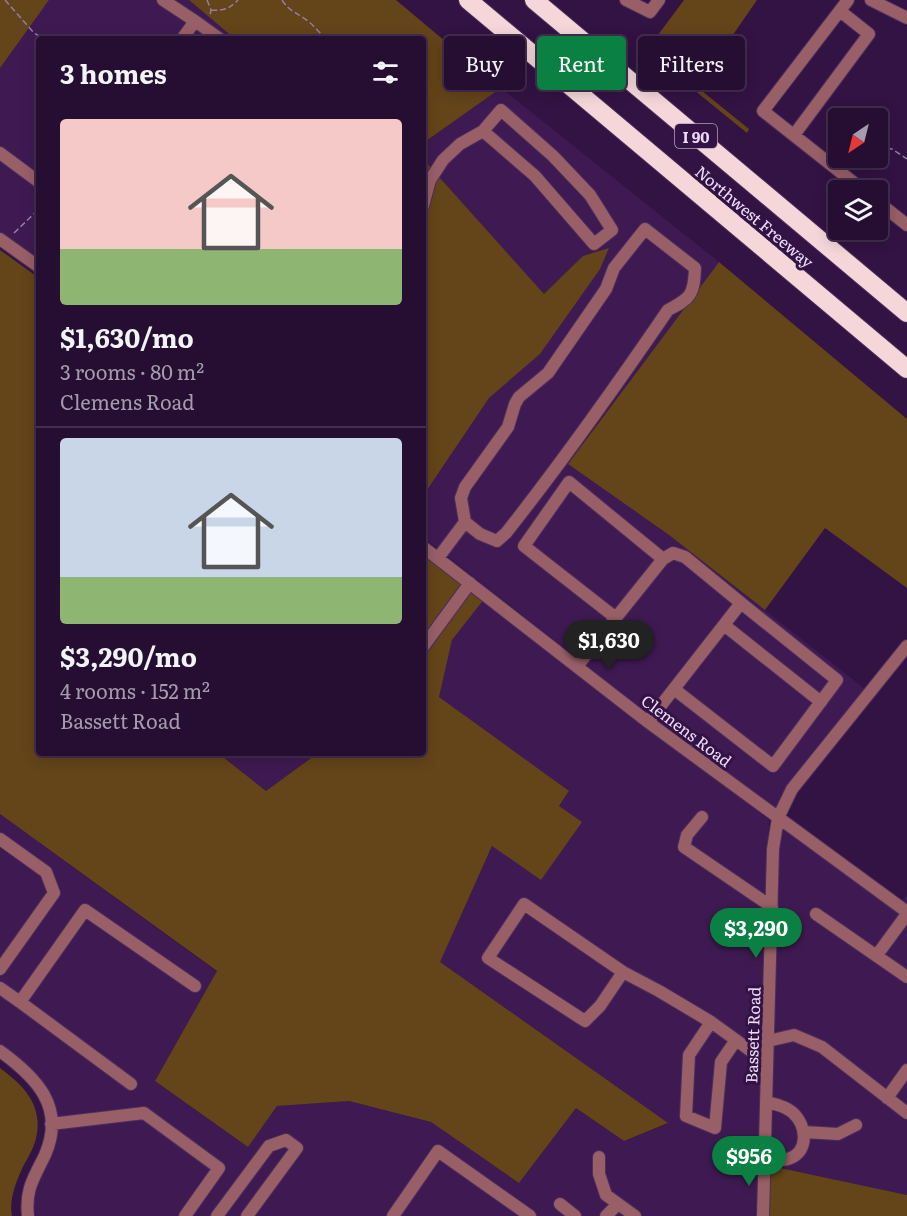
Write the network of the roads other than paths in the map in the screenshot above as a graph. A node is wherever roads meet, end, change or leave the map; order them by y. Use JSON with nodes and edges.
{"nodes":[{"id":1,"x":163,"y":0,"type":"edge"},
{"id":2,"x":468,"y":0,"type":"edge"},
{"id":3,"x":534,"y":0,"type":"edge"},
{"id":4,"x":626,"y":0,"type":"edge"},
{"id":5,"x":659,"y":0,"type":"edge"},
{"id":6,"x":848,"y":0,"type":"edge"},
{"id":7,"x":871,"y":0,"type":"edge"},
{"id":8,"x":840,"y":11,"type":"junction"},
{"id":9,"x":907,"y":18,"type":"edge"},
{"id":10,"x":200,"y":25,"type":"junction"},
{"id":11,"x":186,"y":36,"type":"edge"},
{"id":12,"x":216,"y":36,"type":"edge"},
{"id":13,"x":483,"y":131,"type":"junction"},
{"id":14,"x":794,"y":135,"type":"junction"},
{"id":15,"x":0,"y":153,"type":"edge"},
{"id":16,"x":36,"y":180,"type":"edge"},
{"id":17,"x":850,"y":180,"type":"edge"},
{"id":18,"x":426,"y":195,"type":"edge"},
{"id":19,"x":888,"y":210,"type":"edge"},
{"id":20,"x":907,"y":225,"type":"edge"},
{"id":21,"x":0,"y":239,"type":"edge"},
{"id":22,"x":36,"y":265,"type":"edge"},
{"id":23,"x":907,"y":313,"type":"edge"},
{"id":24,"x":907,"y":369,"type":"edge"},
{"id":25,"x":465,"y":522,"type":"junction"},
{"id":26,"x":426,"y":549,"type":"edge"},
{"id":27,"x":438,"y":558,"type":"junction"},
{"id":28,"x":663,"y":559,"type":"junction"},
{"id":29,"x":470,"y":583,"type":"junction"},
{"id":30,"x":741,"y":603,"type":"junction"},
{"id":31,"x":616,"y":618,"type":"junction"},
{"id":32,"x":724,"y":625,"type":"junction"},
{"id":33,"x":426,"y":643,"type":"edge"},
{"id":34,"x":907,"y":646,"type":"edge"},
{"id":35,"x":578,"y":665,"type":"junction"},
{"id":36,"x":674,"y":689,"type":"junction"},
{"id":37,"x":821,"y":702,"type":"junction"},
{"id":38,"x":648,"y":722,"type":"junction"},
{"id":39,"x":702,"y":816,"type":"dead end"},
{"id":40,"x":778,"y":819,"type":"junction"},
{"id":41,"x":0,"y":839,"type":"edge"},
{"id":42,"x":772,"y":907,"type":"junction"},
{"id":43,"x":907,"y":913,"type":"edge"},
{"id":44,"x":816,"y":914,"type":"dead end"},
{"id":45,"x":877,"y":955,"type":"junction"},
{"id":46,"x":0,"y":969,"type":"edge"},
{"id":47,"x":623,"y":972,"type":"junction"},
{"id":48,"x":907,"y":977,"type":"edge"},
{"id":49,"x":195,"y":986,"type":"dead end"},
{"id":50,"x":0,"y":988,"type":"edge"},
{"id":51,"x":20,"y":1002,"type":"junction"},
{"id":52,"x":711,"y":1022,"type":"junction"},
{"id":53,"x":736,"y":1041,"type":"junction"},
{"id":54,"x":768,"y":1041,"type":"junction"},
{"id":55,"x":0,"y":1052,"type":"edge"},
{"id":56,"x":767,"y":1063,"type":"junction"},
{"id":57,"x":907,"y":1070,"type":"edge"},
{"id":58,"x":132,"y":1084,"type":"dead end"},
{"id":59,"x":887,"y":1098,"type":"junction"},
{"id":60,"x":766,"y":1102,"type":"junction"},
{"id":61,"x":907,"y":1113,"type":"edge"},
{"id":62,"x":51,"y":1124,"type":"junction"},
{"id":63,"x":855,"y":1125,"type":"dead end"},
{"id":64,"x":804,"y":1132,"type":"junction"},
{"id":65,"x":599,"y":1157,"type":"dead end"},
{"id":66,"x":765,"y":1160,"type":"junction"},
{"id":67,"x":561,"y":1204,"type":"dead end"},
{"id":68,"x":618,"y":1204,"type":"junction"},
{"id":69,"x":28,"y":1216,"type":"edge"},
{"id":70,"x":185,"y":1216,"type":"edge"},
{"id":71,"x":217,"y":1216,"type":"edge"},
{"id":72,"x":247,"y":1216,"type":"edge"},
{"id":73,"x":393,"y":1216,"type":"edge"},
{"id":74,"x":530,"y":1216,"type":"edge"},
{"id":75,"x":575,"y":1216,"type":"edge"},
{"id":76,"x":606,"y":1216,"type":"edge"},
{"id":77,"x":635,"y":1216,"type":"edge"},
{"id":78,"x":763,"y":1216,"type":"edge"}],
"edges":[{"from":1,"to":10,"type":"street"},
{"from":2,"to":24,"type":"highway","name":"Northwest Freeway","number":"I 90"},
{"from":3,"to":23,"type":"highway","name":"Northwest Freeway","number":"I 90"},
{"from":4,"to":5,"type":"street"},
{"from":6,"to":8,"type":"street"},
{"from":7,"to":9,"type":"street"},
{"from":8,"to":14,"type":"street"},
{"from":8,"to":14,"type":"street"},
{"from":10,"to":11,"type":"street"},
{"from":10,"to":12,"type":"street"},
{"from":13,"to":13,"type":"street"},
{"from":13,"to":18,"type":"street"},
{"from":14,"to":17,"type":"street"},
{"from":15,"to":16,"type":"street"},
{"from":19,"to":20,"type":"street"},
{"from":21,"to":22,"type":"street"},
{"from":25,"to":25,"type":"street"},
{"from":25,"to":27,"type":"street"},
{"from":26,"to":27,"type":"street","name":"Clemens Road"},
{"from":27,"to":29,"type":"street","name":"Clemens Road"},
{"from":28,"to":30,"type":"street"},
{"from":28,"to":31,"type":"street"},
{"from":28,"to":31,"type":"street"},
{"from":29,"to":33,"type":"street"},
{"from":29,"to":35,"type":"street","name":"Clemens Road"},
{"from":30,"to":32,"type":"street"},
{"from":30,"to":37,"type":"street"},
{"from":31,"to":35,"type":"street"},
{"from":32,"to":36,"type":"street"},
{"from":32,"to":37,"type":"street"},
{"from":34,"to":40,"type":"street","name":"Bassett Road"},
{"from":35,"to":38,"type":"street","name":"Clemens Road"},
{"from":36,"to":37,"type":"street"},
{"from":36,"to":38,"type":"street"},
{"from":38,"to":40,"type":"street","name":"Clemens Road"},
{"from":39,"to":42,"type":"street"},
{"from":40,"to":42,"type":"street","name":"Bassett Road"},
{"from":40,"to":43,"type":"street","name":"Clemens Road"},
{"from":41,"to":46,"type":"street"},
{"from":42,"to":54,"type":"street","name":"Bassett Road"},
{"from":43,"to":45,"type":"street"},
{"from":44,"to":45,"type":"street"},
{"from":45,"to":48,"type":"street"},
{"from":47,"to":47,"type":"street"},
{"from":47,"to":52,"type":"street"},
{"from":49,"to":51,"type":"street"},
{"from":50,"to":51,"type":"street"},
{"from":51,"to":58,"type":"street"},
{"from":52,"to":53,"type":"street"},
{"from":52,"to":53,"type":"street"},
{"from":53,"to":56,"type":"street"},
{"from":54,"to":56,"type":"street","name":"Bassett Road"},
{"from":54,"to":59,"type":"street"},
{"from":55,"to":62,"type":"street"},
{"from":56,"to":60,"type":"street","name":"Bassett Road"},
{"from":57,"to":59,"type":"street"},
{"from":59,"to":61,"type":"street"},
{"from":60,"to":64,"type":"street"},
{"from":60,"to":66,"type":"street","name":"Bassett Road"},
{"from":62,"to":69,"type":"street"},
{"from":62,"to":70,"type":"street"},
{"from":63,"to":64,"type":"street"},
{"from":64,"to":66,"type":"street"},
{"from":65,"to":68,"type":"street"},
{"from":66,"to":78,"type":"street","name":"Bassett Road"},
{"from":67,"to":75,"type":"street"},
{"from":68,"to":76,"type":"street"},
{"from":68,"to":77,"type":"street"},
{"from":71,"to":72,"type":"street"},
{"from":73,"to":74,"type":"street"}]}
